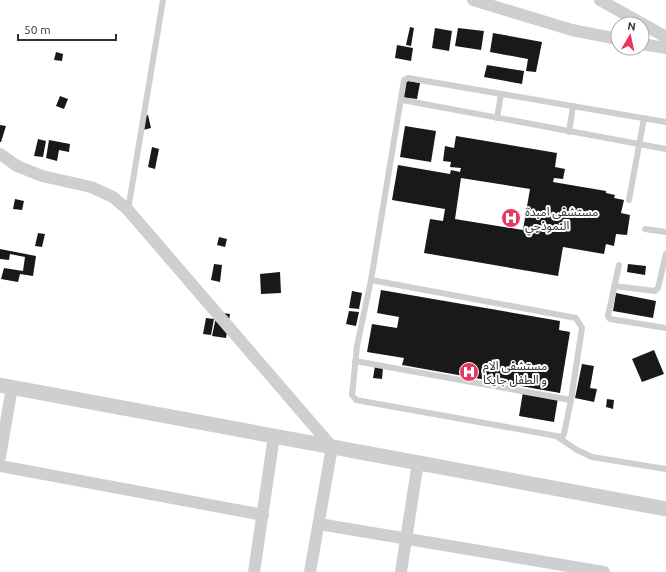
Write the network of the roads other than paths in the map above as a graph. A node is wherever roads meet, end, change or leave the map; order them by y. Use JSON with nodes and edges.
{"nodes":[{"id":1,"x":164,"y":0,"type":"edge"},
{"id":2,"x":473,"y":0,"type":"edge"},
{"id":3,"x":600,"y":0,"type":"edge"},
{"id":4,"x":610,"y":37,"type":"edge"},
{"id":5,"x":666,"y":37,"type":"edge"},
{"id":6,"x":650,"y":45,"type":"edge"},
{"id":7,"x":666,"y":48,"type":"edge"},
{"id":8,"x":501,"y":94,"type":"junction"},
{"id":9,"x":402,"y":100,"type":"junction"},
{"id":10,"x":573,"y":106,"type":"junction"},
{"id":11,"x":497,"y":118,"type":"junction"},
{"id":12,"x":644,"y":118,"type":"junction"},
{"id":13,"x":666,"y":122,"type":"edge"},
{"id":14,"x":569,"y":132,"type":"junction"},
{"id":15,"x":640,"y":145,"type":"junction"},
{"id":16,"x":666,"y":149,"type":"edge"},
{"id":17,"x":0,"y":154,"type":"edge"},
{"id":18,"x":629,"y":200,"type":"dead end"},
{"id":19,"x":128,"y":210,"type":"junction"},
{"id":20,"x":645,"y":229,"type":"dead end"},
{"id":21,"x":666,"y":232,"type":"edge"},
{"id":22,"x":666,"y":254,"type":"edge"},
{"id":23,"x":619,"y":264,"type":"dead end"},
{"id":24,"x":371,"y":280,"type":"junction"},
{"id":25,"x":614,"y":286,"type":"junction"},
{"id":26,"x":666,"y":328,"type":"edge"},
{"id":27,"x":355,"y":361,"type":"junction"},
{"id":28,"x":6,"y":386,"type":"edge"},
{"id":29,"x":571,"y":400,"type":"junction"},
{"id":30,"x":274,"y":436,"type":"junction"},
{"id":31,"x":559,"y":438,"type":"junction"},
{"id":32,"x":332,"y":447,"type":"junction"},
{"id":33,"x":0,"y":458,"type":"edge"},
{"id":34,"x":418,"y":462,"type":"junction"},
{"id":35,"x":0,"y":466,"type":"edge"},
{"id":36,"x":666,"y":469,"type":"edge"},
{"id":37,"x":666,"y":508,"type":"edge"},
{"id":38,"x":263,"y":515,"type":"junction"},
{"id":39,"x":320,"y":524,"type":"junction"},
{"id":40,"x":406,"y":539,"type":"junction"},
{"id":41,"x":254,"y":572,"type":"edge"},
{"id":42,"x":310,"y":572,"type":"edge"},
{"id":43,"x":401,"y":572,"type":"edge"},
{"id":44,"x":604,"y":572,"type":"edge"}],
"edges":[{"from":1,"to":19,"type":"lane"},
{"from":2,"to":4,"type":"street"},
{"from":3,"to":5,"type":"street"},
{"from":6,"to":7,"type":"street"},
{"from":8,"to":9,"type":"lane"},
{"from":8,"to":10,"type":"lane"},
{"from":8,"to":11,"type":"lane"},
{"from":9,"to":11,"type":"lane"},
{"from":9,"to":24,"type":"lane"},
{"from":10,"to":12,"type":"lane"},
{"from":10,"to":14,"type":"lane"},
{"from":11,"to":14,"type":"lane"},
{"from":12,"to":13,"type":"lane"},
{"from":12,"to":15,"type":"lane"},
{"from":14,"to":15,"type":"lane"},
{"from":15,"to":16,"type":"lane"},
{"from":15,"to":18,"type":"lane"},
{"from":17,"to":19,"type":"street"},
{"from":19,"to":32,"type":"street"},
{"from":20,"to":21,"type":"lane"},
{"from":22,"to":25,"type":"lane"},
{"from":23,"to":25,"type":"lane"},
{"from":24,"to":27,"type":"lane"},
{"from":24,"to":29,"type":"lane"},
{"from":25,"to":26,"type":"lane"},
{"from":27,"to":29,"type":"lane"},
{"from":27,"to":31,"type":"lane"},
{"from":28,"to":30,"type":"street"},
{"from":28,"to":33,"type":"street"},
{"from":29,"to":31,"type":"lane"},
{"from":30,"to":32,"type":"street"},
{"from":30,"to":38,"type":"street"},
{"from":31,"to":36,"type":"lane"},
{"from":32,"to":34,"type":"street"},
{"from":32,"to":39,"type":"street"},
{"from":34,"to":37,"type":"street"},
{"from":34,"to":40,"type":"street"},
{"from":35,"to":38,"type":"street"},
{"from":38,"to":41,"type":"street"},
{"from":39,"to":40,"type":"street"},
{"from":39,"to":42,"type":"street"},
{"from":40,"to":43,"type":"street"},
{"from":40,"to":44,"type":"street"}]}
